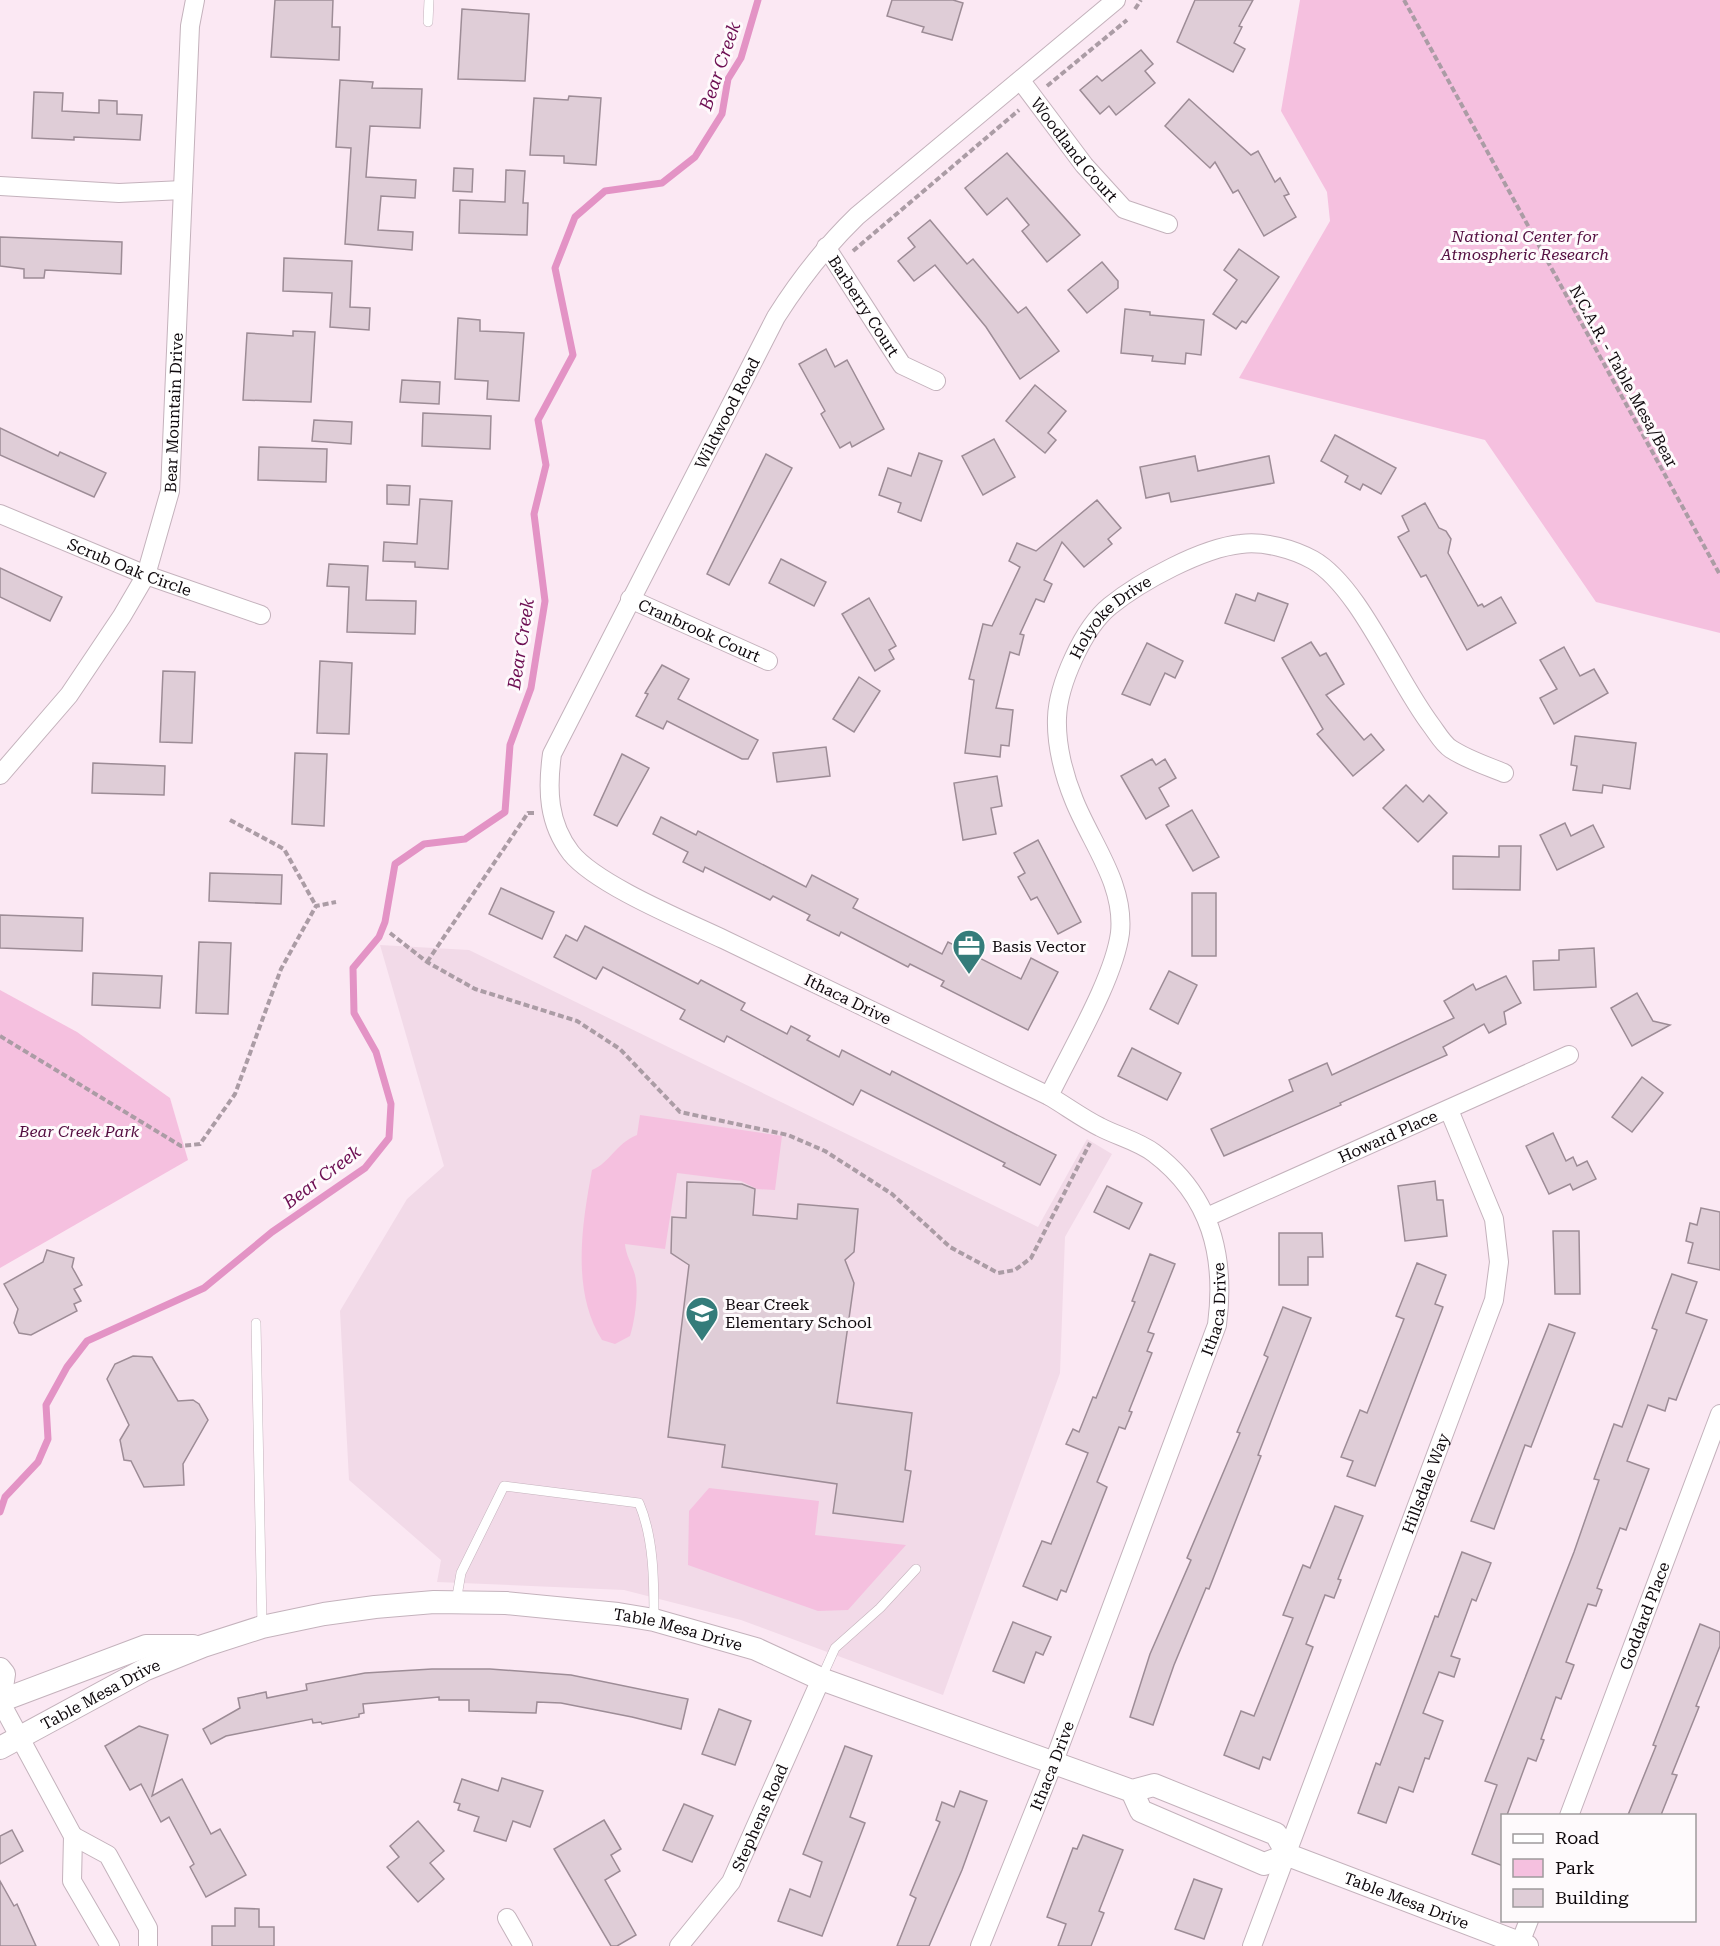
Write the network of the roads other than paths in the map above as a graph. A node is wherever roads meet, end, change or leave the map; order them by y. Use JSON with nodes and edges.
{"nodes":[{"id":1,"x":195,"y":0,"type":"edge"},
{"id":2,"x":429,"y":0,"type":"edge"},
{"id":3,"x":1116,"y":0,"type":"edge"},
{"id":4,"x":428,"y":22,"type":"dead end"},
{"id":5,"x":1022,"y":81,"type":"junction"},
{"id":6,"x":0,"y":186,"type":"edge"},
{"id":7,"x":183,"y":190,"type":"junction"},
{"id":8,"x":1168,"y":224,"type":"dead end"},
{"id":9,"x":826,"y":247,"type":"junction"},
{"id":10,"x":936,"y":381,"type":"dead end"},
{"id":11,"x":0,"y":514,"type":"edge"},
{"id":12,"x":146,"y":575,"type":"junction"},
{"id":13,"x":630,"y":599,"type":"junction"},
{"id":14,"x":261,"y":615,"type":"dead end"},
{"id":15,"x":768,"y":662,"type":"dead end"},
{"id":16,"x":1504,"y":773,"type":"dead end"},
{"id":17,"x":0,"y":775,"type":"edge"},
{"id":18,"x":642,"y":899,"type":"joint"},
{"id":19,"x":1569,"y":1055,"type":"dead end"},
{"id":20,"x":1049,"y":1096,"type":"junction"},
{"id":21,"x":1449,"y":1110,"type":"junction"},
{"id":22,"x":1207,"y":1217,"type":"junction"},
{"id":23,"x":256,"y":1323,"type":"dead end"},
{"id":24,"x":1720,"y":1414,"type":"edge"},
{"id":25,"x":916,"y":1569,"type":"dead end"},
{"id":26,"x":456,"y":1602,"type":"junction"},
{"id":27,"x":654,"y":1620,"type":"junction"},
{"id":28,"x":262,"y":1627,"type":"junction"},
{"id":29,"x":203,"y":1646,"type":"junction"},
{"id":30,"x":0,"y":1669,"type":"edge"},
{"id":31,"x":821,"y":1679,"type":"junction"},
{"id":32,"x":0,"y":1701,"type":"edge"},
{"id":33,"x":9,"y":1742,"type":"edge"},
{"id":34,"x":1053,"y":1764,"type":"junction"},
{"id":35,"x":1132,"y":1791,"type":"junction"},
{"id":36,"x":1569,"y":1814,"type":"edge"},
{"id":37,"x":73,"y":1836,"type":"junction"},
{"id":38,"x":1288,"y":1855,"type":"junction"},
{"id":39,"x":507,"y":1918,"type":"dead end"},
{"id":40,"x":1529,"y":1922,"type":"edge"},
{"id":41,"x":1524,"y":1945,"type":"edge"},
{"id":42,"x":110,"y":1946,"type":"edge"},
{"id":43,"x":148,"y":1946,"type":"edge"},
{"id":44,"x":522,"y":1946,"type":"edge"},
{"id":45,"x":679,"y":1946,"type":"edge"},
{"id":46,"x":980,"y":1946,"type":"edge"},
{"id":47,"x":1252,"y":1946,"type":"edge"}],
"edges":[{"from":1,"to":7,"type":"street","name":"Bear Mountain Drive"},
{"from":2,"to":4,"type":"lane"},
{"from":3,"to":5,"type":"street","name":"Wildwood Road"},
{"from":5,"to":8,"type":"street","name":"Woodland Court"},
{"from":5,"to":9,"type":"street","name":"Wildwood Road"},
{"from":6,"to":7,"type":"street"},
{"from":7,"to":12,"type":"street","name":"Bear Mountain Drive"},
{"from":9,"to":10,"type":"street","name":"Barberry Court"},
{"from":9,"to":13,"type":"street","name":"Wildwood Road"},
{"from":11,"to":12,"type":"street","name":"Scrub Oak Circle"},
{"from":12,"to":14,"type":"street","name":"Scrub Oak Circle"},
{"from":12,"to":17,"type":"street","name":"Bear Mountain Drive"},
{"from":13,"to":15,"type":"street","name":"Cranbrook Court"},
{"from":13,"to":18,"type":"street","name":"Wildwood Road"},
{"from":16,"to":20,"type":"street","name":"Holyoke Drive"},
{"from":18,"to":20,"type":"street","name":"Ithaca Drive"},
{"from":19,"to":21,"type":"street","name":"Howard Place"},
{"from":20,"to":22,"type":"street","name":"Ithaca Drive"},
{"from":21,"to":22,"type":"street","name":"Howard Place"},
{"from":21,"to":38,"type":"street","name":"Hillsdale Way"},
{"from":22,"to":34,"type":"street","name":"Ithaca Drive"},
{"from":23,"to":28,"type":"lane"},
{"from":24,"to":36,"type":"street","name":"Goddard Place"},
{"from":25,"to":31,"type":"lane"},
{"from":26,"to":27,"type":"street","name":"Table Mesa Drive"},
{"from":26,"to":27,"type":"lane"},
{"from":26,"to":28,"type":"street","name":"Table Mesa Drive"},
{"from":27,"to":31,"type":"street","name":"Table Mesa Drive"},
{"from":28,"to":29,"type":"street","name":"Table Mesa Drive"},
{"from":29,"to":32,"type":"street","name":"Table Mesa Drive"},
{"from":29,"to":33,"type":"street","name":"Table Mesa Drive"},
{"from":30,"to":32,"type":"street"},
{"from":31,"to":34,"type":"street","name":"Table Mesa Drive"},
{"from":31,"to":45,"type":"street","name":"Stephens Road"},
{"from":32,"to":33,"type":"street"},
{"from":33,"to":37,"type":"street"},
{"from":34,"to":35,"type":"street","name":"Table Mesa Drive"},
{"from":34,"to":46,"type":"street","name":"Ithaca Drive"},
{"from":35,"to":38,"type":"street","name":"Table Mesa Drive"},
{"from":35,"to":38,"type":"street"},
{"from":37,"to":42,"type":"street"},
{"from":37,"to":43,"type":"street"},
{"from":38,"to":41,"type":"street","name":"Table Mesa Drive"},
{"from":38,"to":47,"type":"street","name":"Hillsdale Way"},
{"from":39,"to":44,"type":"street"},
{"from":40,"to":41,"type":"street"}]}
